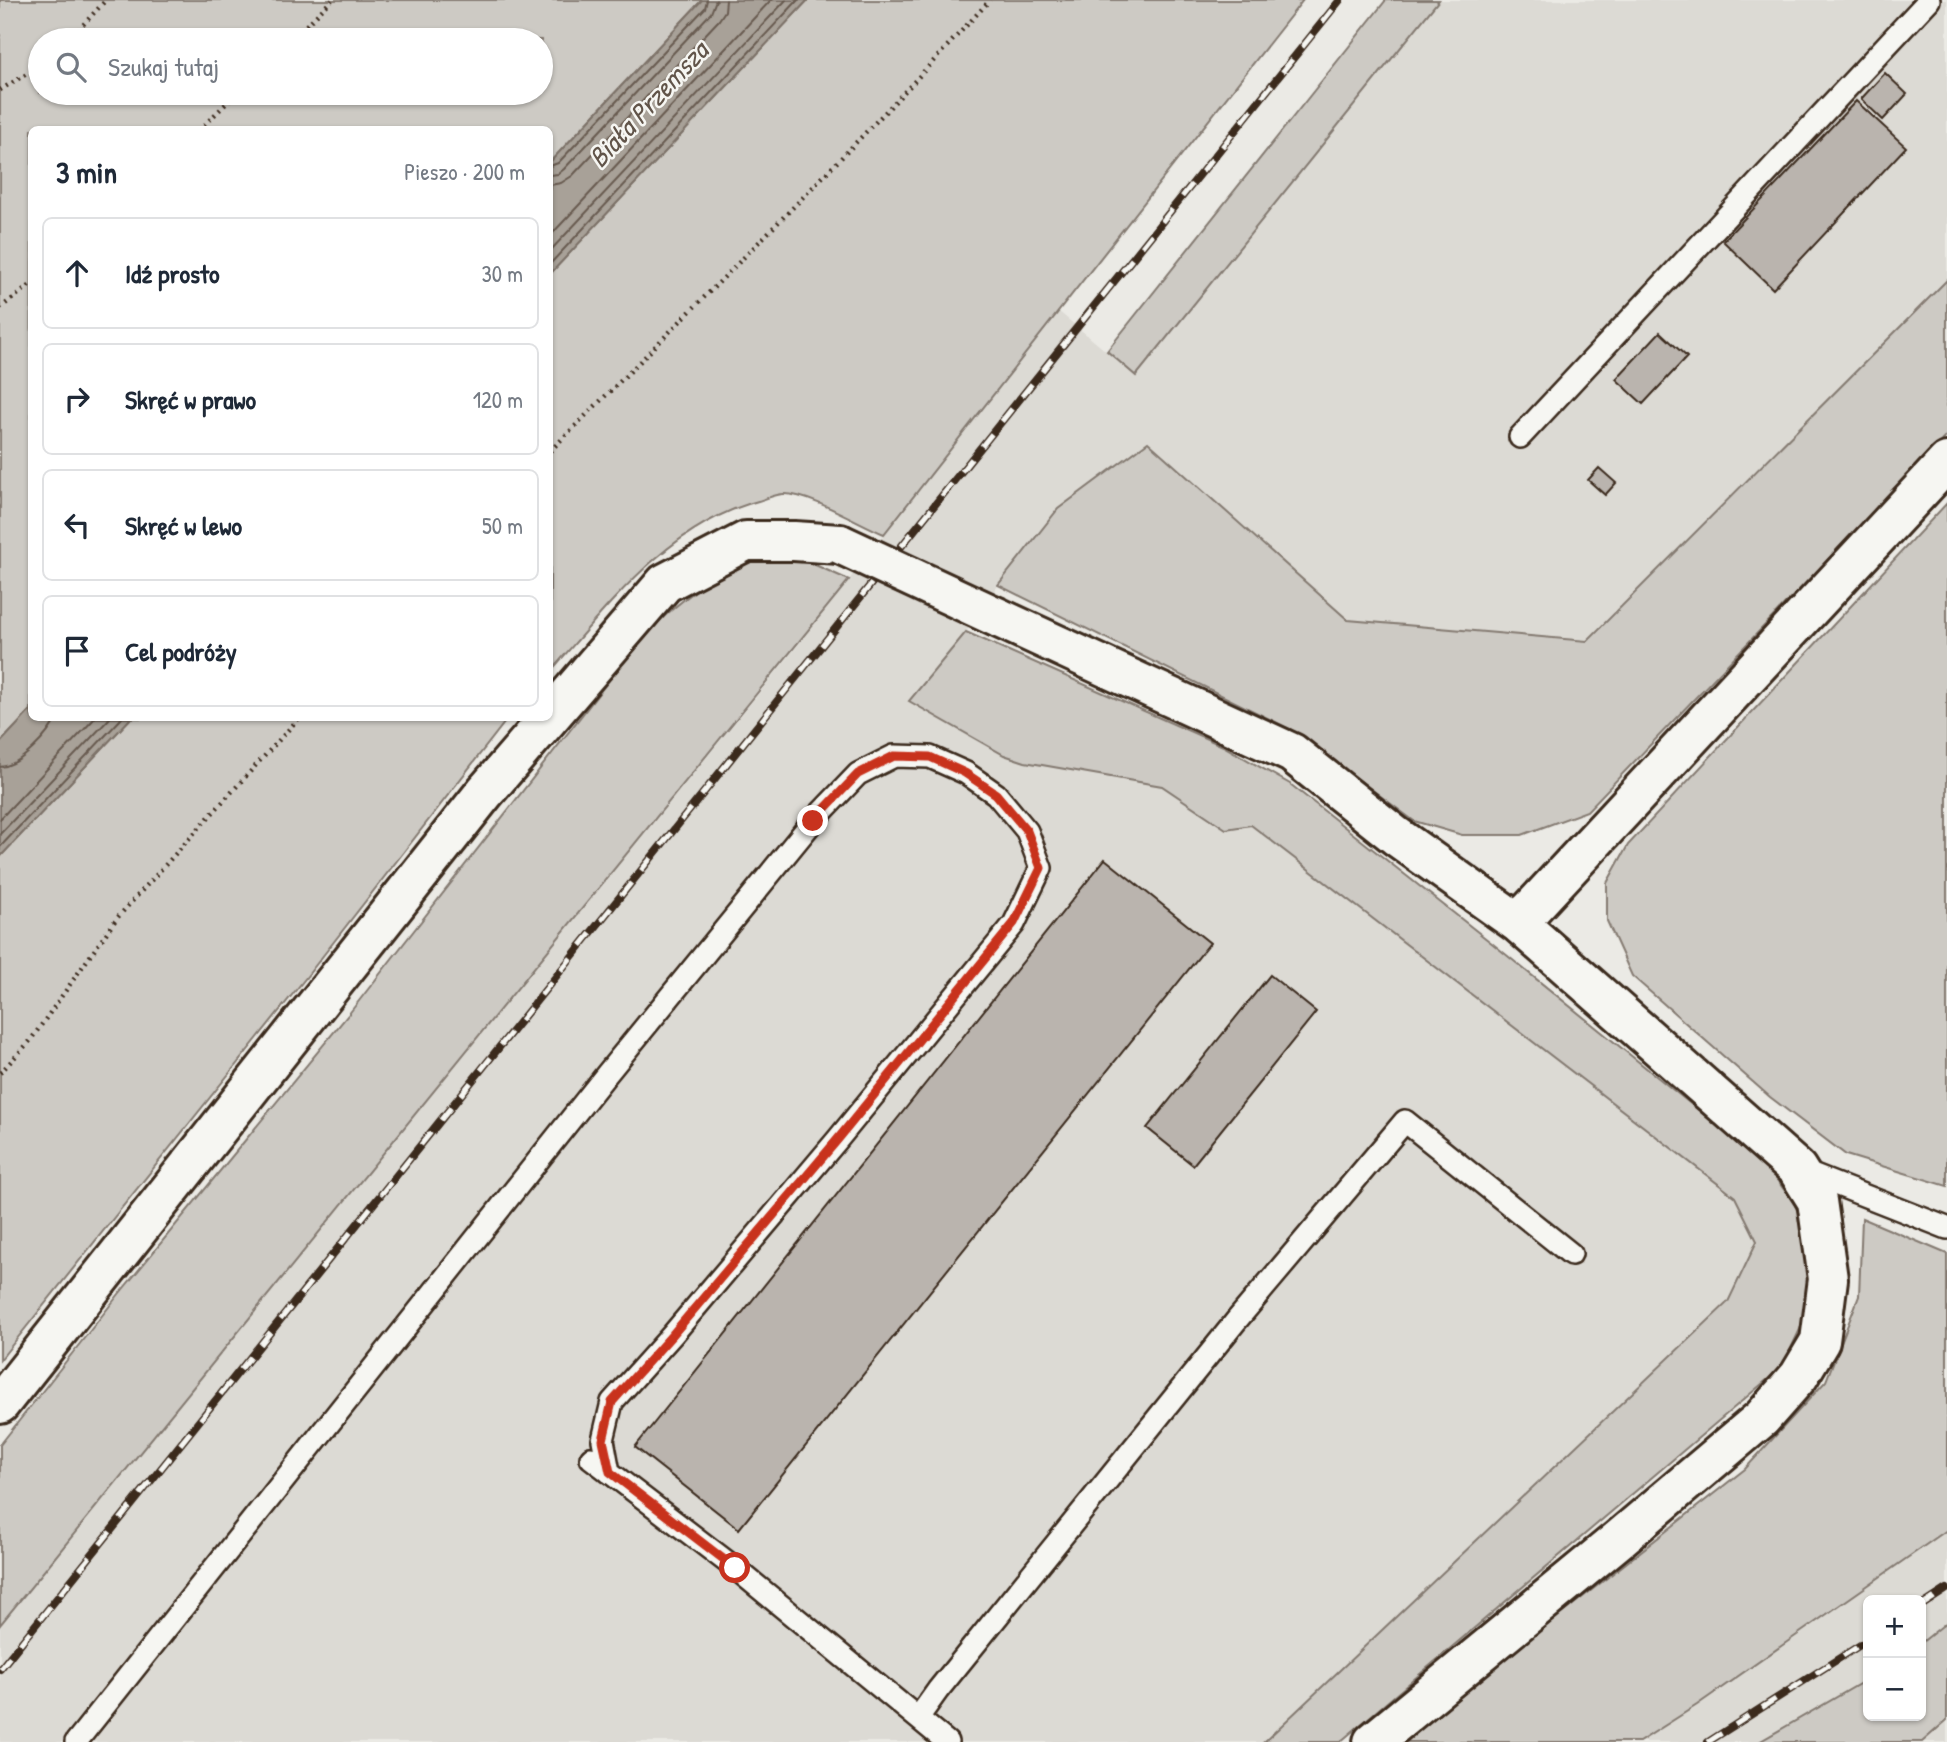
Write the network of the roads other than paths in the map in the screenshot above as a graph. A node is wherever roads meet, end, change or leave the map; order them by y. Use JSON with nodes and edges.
{"nodes":[{"id":1,"x":1929,"y":0,"type":"edge"},
{"id":2,"x":1520,"y":437,"type":"dead end"},
{"id":3,"x":1947,"y":463,"type":"edge"},
{"id":4,"x":553,"y":712,"type":"edge"},
{"id":5,"x":546,"y":721,"type":"edge"},
{"id":6,"x":1518,"y":923,"type":"junction"},
{"id":7,"x":1797,"y":1169,"type":"junction"},
{"id":8,"x":1947,"y":1228,"type":"edge"},
{"id":9,"x":1571,"y":1254,"type":"dead end"},
{"id":10,"x":0,"y":1404,"type":"edge"},
{"id":11,"x":591,"y":1458,"type":"dead end"},
{"id":12,"x":610,"y":1472,"type":"junction"},
{"id":13,"x":918,"y":1718,"type":"junction"},
{"id":14,"x":76,"y":1742,"type":"edge"},
{"id":15,"x":947,"y":1742,"type":"edge"},
{"id":16,"x":1373,"y":1742,"type":"edge"}],
"edges":[{"from":1,"to":2,"type":"lane"},
{"from":3,"to":6,"type":"street"},
{"from":4,"to":6,"type":"street","bridge":true},
{"from":5,"to":10,"type":"street"},
{"from":6,"to":7,"type":"street"},
{"from":7,"to":8,"type":"lane"},
{"from":7,"to":16,"type":"street"},
{"from":9,"to":13,"type":"lane"},
{"from":11,"to":12,"type":"lane"},
{"from":12,"to":13,"type":"lane"},
{"from":12,"to":14,"type":"lane"},
{"from":13,"to":15,"type":"lane"}]}
